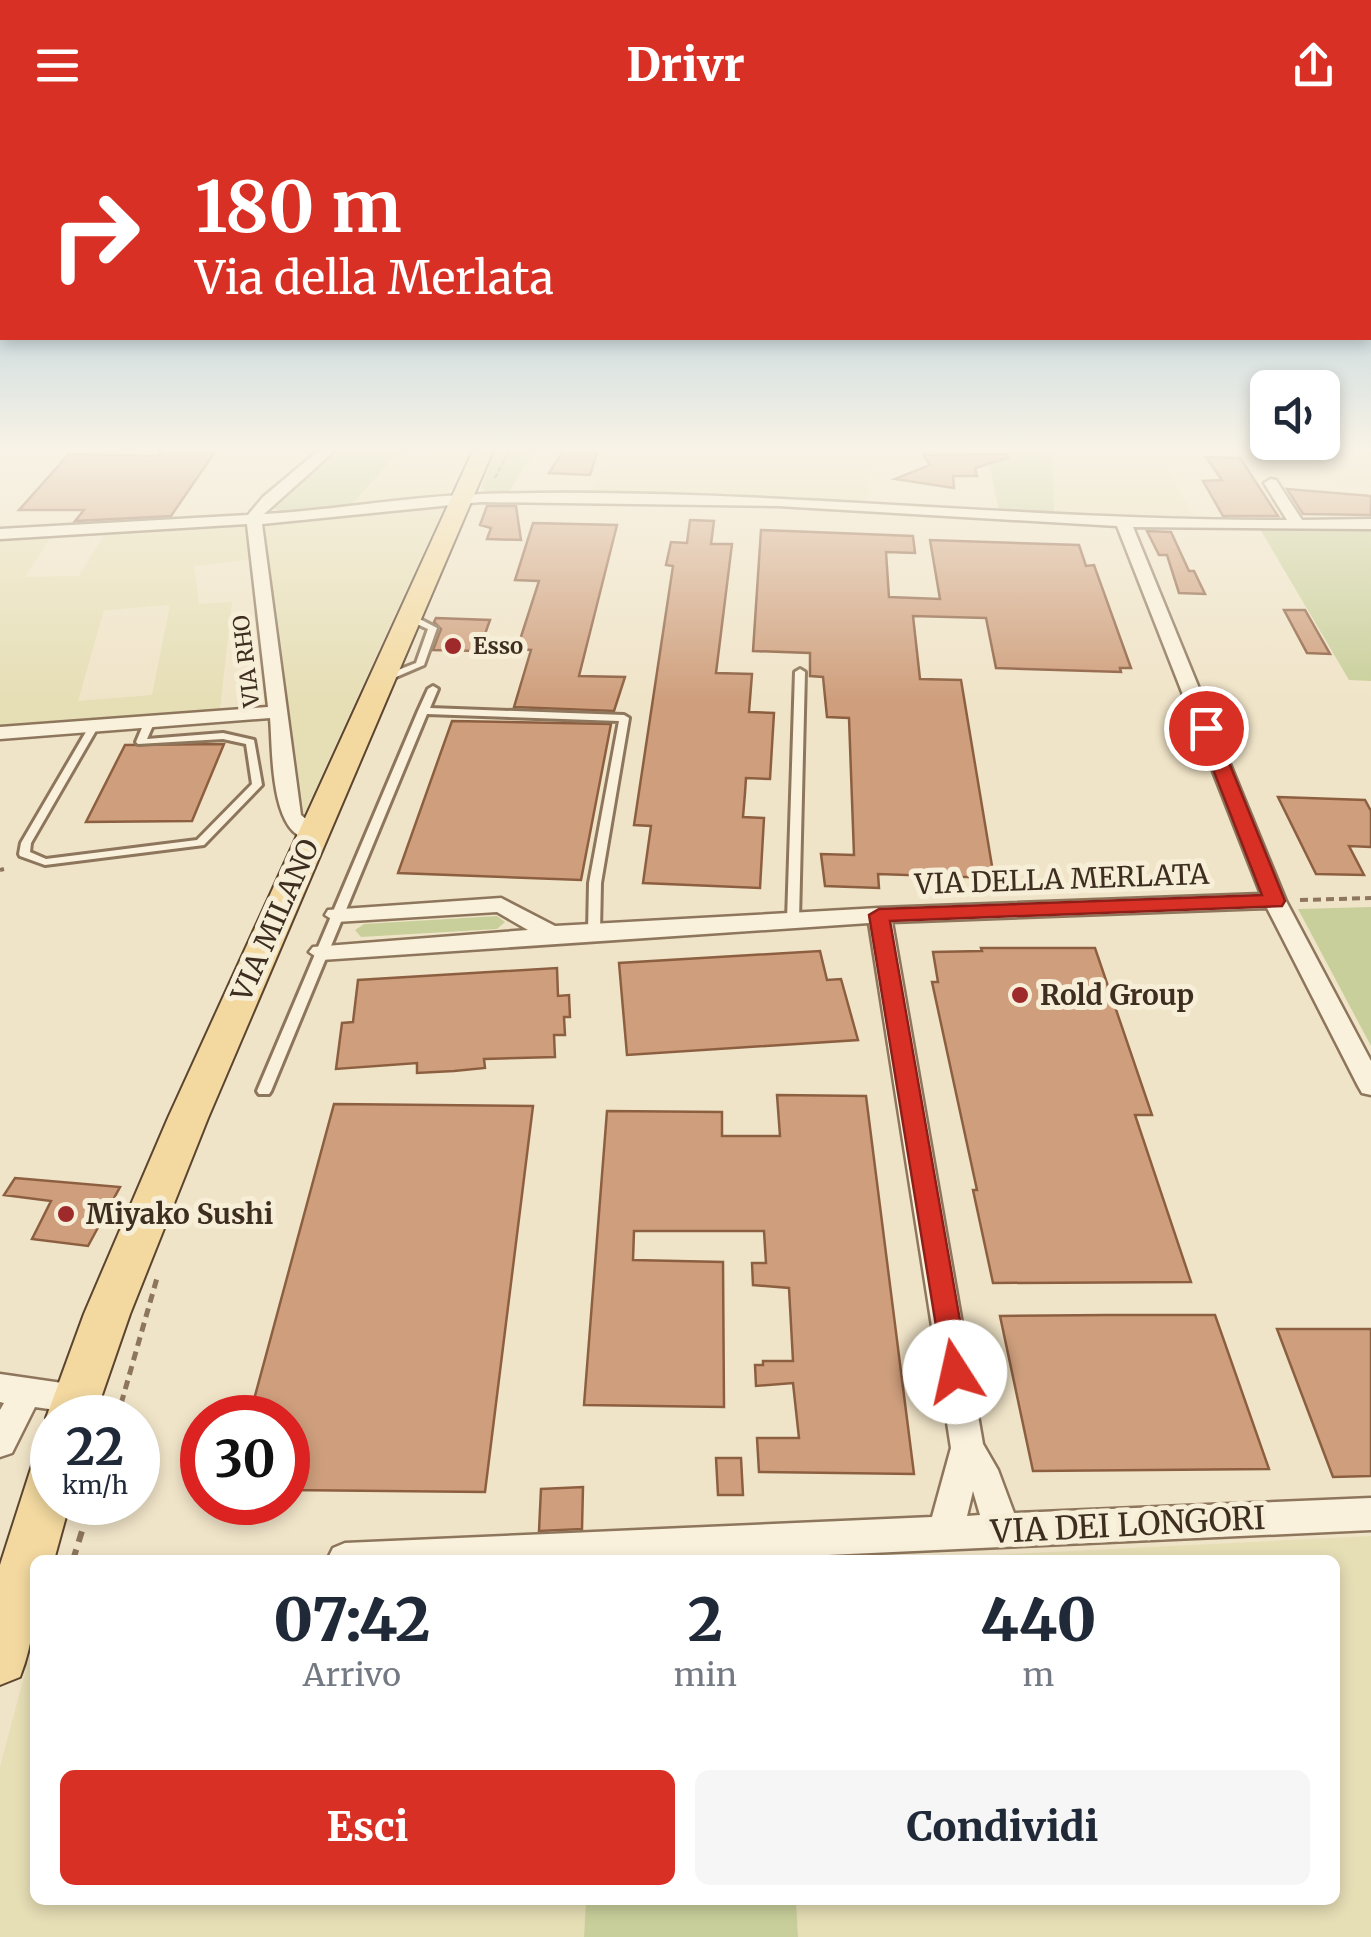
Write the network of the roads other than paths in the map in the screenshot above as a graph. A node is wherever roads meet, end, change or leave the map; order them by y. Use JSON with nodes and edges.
{"nodes":[{"id":1,"x":55,"y":530,"type":"edge"},
{"id":2,"x":256,"y":530,"type":"edge"},
{"id":3,"x":448,"y":530,"type":"edge"},
{"id":4,"x":1126,"y":530,"type":"edge"},
{"id":5,"x":0,"y":534,"type":"edge"},
{"id":6,"x":800,"y":672,"type":"dead end"},
{"id":7,"x":433,"y":688,"type":"dead end"},
{"id":8,"x":423,"y":711,"type":"junction"},
{"id":9,"x":277,"y":712,"type":"junction"},
{"id":10,"x":149,"y":722,"type":"junction"},
{"id":11,"x":93,"y":726,"type":"junction"},
{"id":12,"x":0,"y":733,"type":"edge"},
{"id":13,"x":313,"y":834,"type":"junction"},
{"id":14,"x":1275,"y":901,"type":"junction"},
{"id":15,"x":336,"y":915,"type":"junction"},
{"id":16,"x":879,"y":915,"type":"junction"},
{"id":17,"x":792,"y":920,"type":"junction"},
{"id":18,"x":594,"y":931,"type":"junction"},
{"id":19,"x":551,"y":934,"type":"junction"},
{"id":20,"x":321,"y":952,"type":"junction"},
{"id":21,"x":1371,"y":1086,"type":"edge"},
{"id":22,"x":264,"y":1091,"type":"dead end"},
{"id":23,"x":13,"y":1390,"type":"edge"},
{"id":24,"x":78,"y":1395,"type":"edge"},
{"id":25,"x":0,"y":1442,"type":"edge"},
{"id":26,"x":967,"y":1448,"type":"junction"},
{"id":27,"x":1371,"y":1514,"type":"edge"},
{"id":28,"x":40,"y":1525,"type":"edge"},
{"id":29,"x":1004,"y":1531,"type":"junction"},
{"id":30,"x":945,"y":1533,"type":"junction"},
{"id":31,"x":33,"y":1555,"type":"edge"},
{"id":32,"x":457,"y":1555,"type":"edge"},
{"id":33,"x":29,"y":1574,"type":"edge"},
{"id":34,"x":0,"y":1656,"type":"edge"}],
"edges":[{"from":1,"to":5,"type":"street"},
{"from":2,"to":9,"type":"street","name":"VIA RHO"},
{"from":3,"to":13,"type":"main road","name":"VIA MILANO"},
{"from":4,"to":14,"type":"street"},
{"from":6,"to":17,"type":"lane"},
{"from":7,"to":8,"type":"lane"},
{"from":8,"to":15,"type":"lane"},
{"from":8,"to":18,"type":"lane"},
{"from":9,"to":10,"type":"street"},
{"from":9,"to":13,"type":"street","name":"VIA RHO"},
{"from":10,"to":11,"type":"street"},
{"from":10,"to":11,"type":"lane"},
{"from":11,"to":12,"type":"street"},
{"from":13,"to":24,"type":"main road","name":"VIA MILANO"},
{"from":14,"to":16,"type":"street","name":"VIA DELLA MERLATA"},
{"from":14,"to":21,"type":"street"},
{"from":15,"to":19,"type":"street"},
{"from":15,"to":20,"type":"lane"},
{"from":16,"to":17,"type":"street","name":"VIA DELLA MERLATA"},
{"from":16,"to":26,"type":"street"},
{"from":17,"to":18,"type":"street","name":"VIA DELLA MERLATA"},
{"from":18,"to":19,"type":"street","name":"VIA DELLA MERLATA"},
{"from":19,"to":20,"type":"street","name":"VIA DELLA MERLATA"},
{"from":20,"to":22,"type":"lane"},
{"from":23,"to":25,"type":"street"},
{"from":26,"to":29,"type":"street"},
{"from":26,"to":30,"type":"street"},
{"from":27,"to":29,"type":"street","name":"VIA DEI LONGORI"},
{"from":28,"to":31,"type":"main road"},
{"from":29,"to":30,"type":"street","name":"VIA DEI LONGORI"},
{"from":30,"to":32,"type":"street","name":"VIA DEI LONGORI"},
{"from":33,"to":34,"type":"main road"}]}
